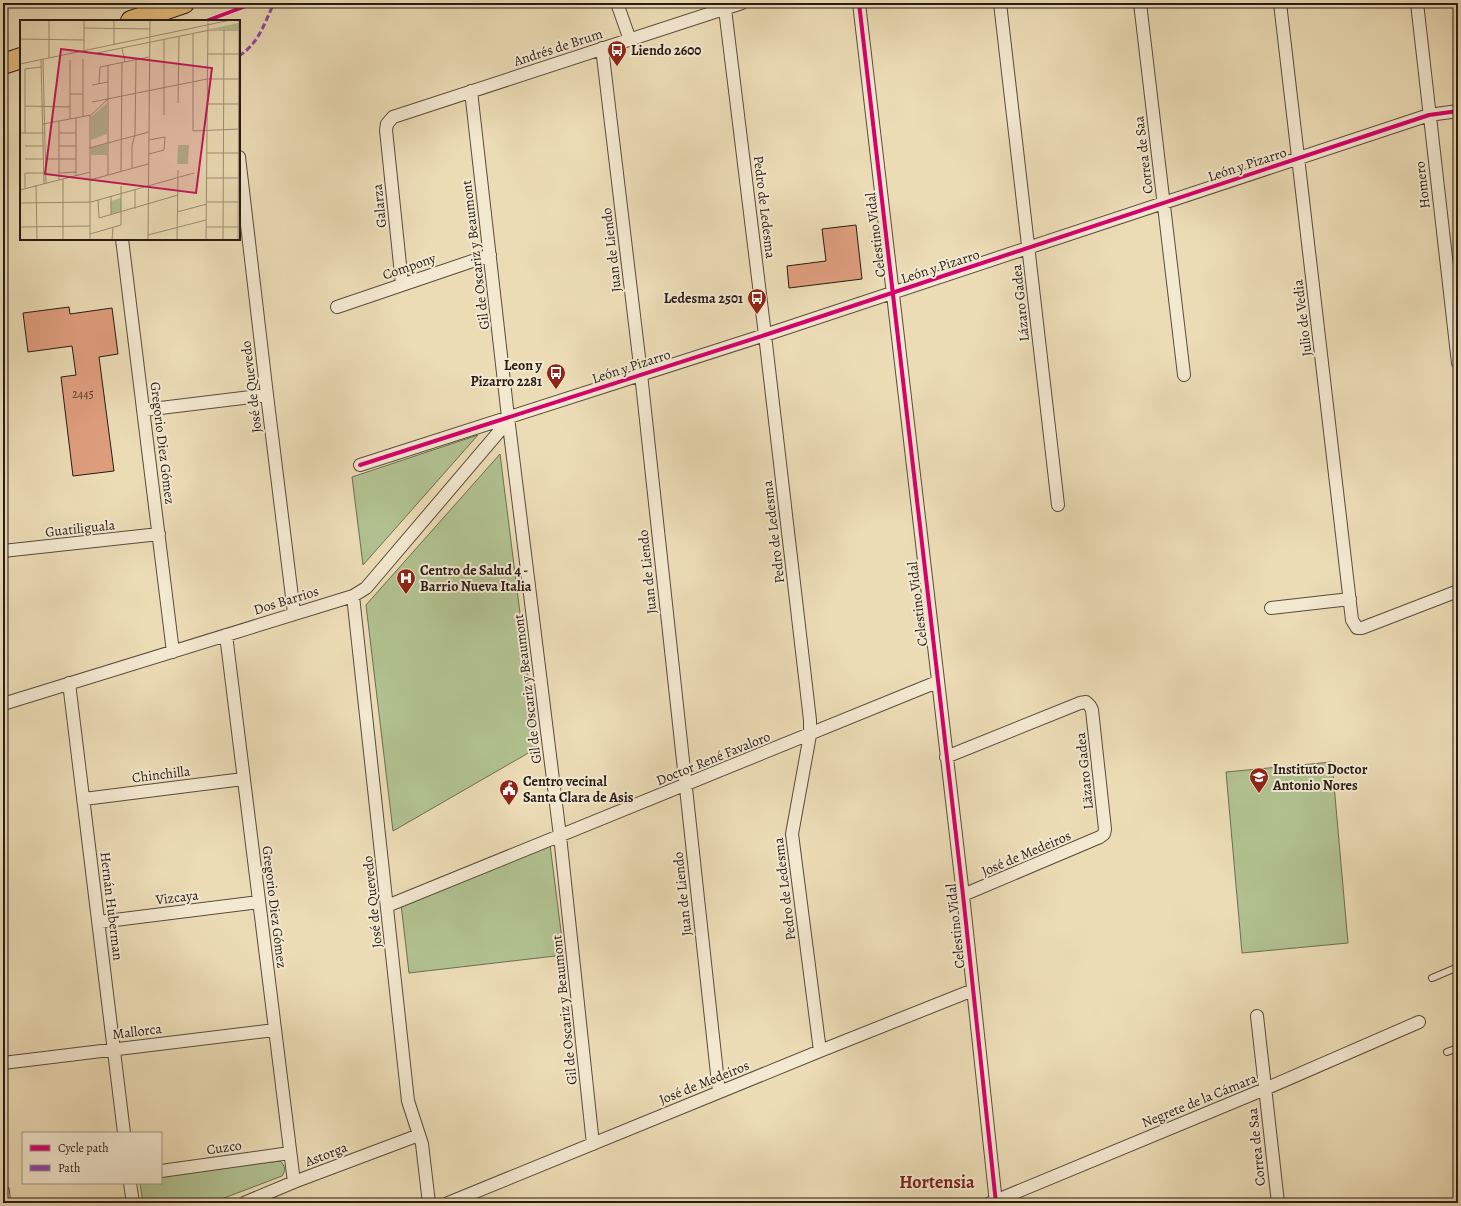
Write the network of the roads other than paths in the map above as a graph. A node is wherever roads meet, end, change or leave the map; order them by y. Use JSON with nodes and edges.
{"nodes":[{"id":1,"x":184,"y":3,"type":"edge"},
{"id":2,"x":617,"y":3,"type":"edge"},
{"id":3,"x":742,"y":3,"type":"edge"},
{"id":4,"x":859,"y":3,"type":"edge"},
{"id":5,"x":1000,"y":3,"type":"edge"},
{"id":6,"x":1140,"y":3,"type":"edge"},
{"id":7,"x":1280,"y":3,"type":"edge"},
{"id":8,"x":1417,"y":3,"type":"edge"},
{"id":9,"x":725,"y":9,"type":"junction"},
{"id":10,"x":134,"y":20,"type":"edge"},
{"id":11,"x":630,"y":40,"type":"junction"},
{"id":12,"x":602,"y":48,"type":"junction"},
{"id":13,"x":20,"y":58,"type":"edge"},
{"id":14,"x":3,"y":64,"type":"edge"},
{"id":15,"x":471,"y":90,"type":"junction"},
{"id":16,"x":1458,"y":111,"type":"edge"},
{"id":17,"x":1430,"y":115,"type":"junction"},
{"id":18,"x":386,"y":124,"type":"joint"},
{"id":19,"x":1298,"y":159,"type":"junction"},
{"id":20,"x":240,"y":166,"type":"edge"},
{"id":21,"x":1164,"y":203,"type":"junction"},
{"id":22,"x":122,"y":240,"type":"edge"},
{"id":23,"x":1029,"y":248,"type":"junction"},
{"id":24,"x":490,"y":255,"type":"junction"},
{"id":25,"x":402,"y":284,"type":"junction"},
{"id":26,"x":893,"y":293,"type":"junction"},
{"id":27,"x":337,"y":307,"type":"dead end"},
{"id":28,"x":765,"y":335,"type":"junction"},
{"id":29,"x":1457,"y":348,"type":"edge"},
{"id":30,"x":1458,"y":363,"type":"edge"},
{"id":31,"x":641,"y":374,"type":"junction"},
{"id":32,"x":1184,"y":375,"type":"dead end"},
{"id":33,"x":267,"y":395,"type":"junction"},
{"id":34,"x":144,"y":410,"type":"junction"},
{"id":35,"x":509,"y":418,"type":"junction"},
{"id":36,"x":360,"y":465,"type":"dead end"},
{"id":37,"x":1058,"y":505,"type":"dead end"},
{"id":38,"x":159,"y":534,"type":"junction"},
{"id":39,"x":3,"y":551,"type":"edge"},
{"id":40,"x":1458,"y":591,"type":"edge"},
{"id":41,"x":353,"y":596,"type":"junction"},
{"id":42,"x":1350,"y":599,"type":"junction"},
{"id":43,"x":1271,"y":608,"type":"dead end"},
{"id":44,"x":294,"y":613,"type":"junction"},
{"id":45,"x":226,"y":635,"type":"junction"},
{"id":46,"x":174,"y":652,"type":"junction"},
{"id":47,"x":937,"y":682,"type":"junction"},
{"id":48,"x":70,"y":683,"type":"junction"},
{"id":49,"x":3,"y":704,"type":"edge"},
{"id":50,"x":810,"y":735,"type":"junction"},
{"id":51,"x":946,"y":758,"type":"junction"},
{"id":52,"x":243,"y":779,"type":"junction"},
{"id":53,"x":685,"y":786,"type":"junction"},
{"id":54,"x":84,"y":799,"type":"junction"},
{"id":55,"x":560,"y":836,"type":"junction"},
{"id":56,"x":1100,"y":837,"type":"joint"},
{"id":57,"x":963,"y":896,"type":"junction"},
{"id":58,"x":259,"y":902,"type":"junction"},
{"id":59,"x":388,"y":906,"type":"junction"},
{"id":60,"x":99,"y":922,"type":"junction"},
{"id":61,"x":1458,"y":967,"type":"edge"},
{"id":62,"x":1432,"y":978,"type":"dead end"},
{"id":63,"x":973,"y":990,"type":"junction"},
{"id":64,"x":1257,"y":1016,"type":"dead end"},
{"id":65,"x":1419,"y":1022,"type":"dead end"},
{"id":66,"x":275,"y":1030,"type":"junction"},
{"id":67,"x":1458,"y":1048,"type":"edge"},
{"id":68,"x":114,"y":1049,"type":"junction"},
{"id":69,"x":820,"y":1051,"type":"junction"},
{"id":70,"x":1447,"y":1052,"type":"dead end"},
{"id":71,"x":3,"y":1064,"type":"edge"},
{"id":72,"x":1265,"y":1089,"type":"junction"},
{"id":73,"x":719,"y":1092,"type":"junction"},
{"id":74,"x":124,"y":1132,"type":"edge"},
{"id":75,"x":418,"y":1135,"type":"junction"},
{"id":76,"x":593,"y":1144,"type":"junction"},
{"id":77,"x":290,"y":1153,"type":"junction"},
{"id":78,"x":162,"y":1171,"type":"edge"},
{"id":79,"x":294,"y":1182,"type":"junction"},
{"id":80,"x":130,"y":1184,"type":"edge"},
{"id":81,"x":3,"y":1191,"type":"edge"},
{"id":82,"x":994,"y":1202,"type":"edge"},
{"id":83,"x":4,"y":1203,"type":"edge"},
{"id":84,"x":133,"y":1203,"type":"edge"},
{"id":85,"x":244,"y":1203,"type":"edge"},
{"id":86,"x":429,"y":1203,"type":"edge"},
{"id":87,"x":448,"y":1203,"type":"edge"},
{"id":88,"x":1278,"y":1203,"type":"edge"}],
"edges":[{"from":1,"to":10,"type":"main road"},
{"from":2,"to":11,"type":"street"},
{"from":3,"to":9,"type":"street","name":"Andrés de Brum"},
{"from":4,"to":26,"type":"street","name":"Celestino Vidal"},
{"from":5,"to":23,"type":"street","name":"Lázaro Gadea"},
{"from":6,"to":21,"type":"street","name":"Correa de Saa"},
{"from":7,"to":19,"type":"street","name":"Julio de Vedia"},
{"from":8,"to":17,"type":"street","name":"Homero"},
{"from":9,"to":11,"type":"street","name":"Andrés de Brum"},
{"from":9,"to":28,"type":"street","name":"Pedro de Ledesma"},
{"from":11,"to":12,"type":"street","name":"Andrés de Brum"},
{"from":12,"to":15,"type":"street","name":"Andrés de Brum"},
{"from":12,"to":31,"type":"street","name":"Juan de Liendo"},
{"from":13,"to":14,"type":"main road"},
{"from":15,"to":18,"type":"street","name":"Andrés de Brum"},
{"from":15,"to":24,"type":"street","name":"Gil de Oscariz y Beaumont"},
{"from":16,"to":17,"type":"street","name":"León y Pizarro"},
{"from":17,"to":19,"type":"street","name":"León y Pizarro"},
{"from":17,"to":29,"type":"street","name":"Homero"},
{"from":18,"to":25,"type":"street","name":"Galarza"},
{"from":19,"to":21,"type":"street","name":"León y Pizarro"},
{"from":19,"to":42,"type":"street","name":"Julio de Vedia"},
{"from":20,"to":33,"type":"street","name":"José de Quevedo"},
{"from":21,"to":23,"type":"street","name":"León y Pizarro"},
{"from":21,"to":32,"type":"street","name":"Correa de Saa"},
{"from":22,"to":34,"type":"street","name":"Gregorio Diez Gómez"},
{"from":23,"to":26,"type":"street","name":"León y Pizarro"},
{"from":23,"to":37,"type":"street","name":"Lázaro Gadea"},
{"from":24,"to":25,"type":"street","name":"Compony"},
{"from":24,"to":35,"type":"street","name":"Gil de Oscariz y Beaumont"},
{"from":25,"to":27,"type":"street","name":"Compony"},
{"from":26,"to":28,"type":"street","name":"León y Pizarro"},
{"from":26,"to":47,"type":"street","name":"Celestino Vidal"},
{"from":28,"to":31,"type":"street","name":"León y Pizarro"},
{"from":28,"to":50,"type":"street","name":"Pedro de Ledesma"},
{"from":29,"to":30,"type":"street","name":"Homero"},
{"from":31,"to":35,"type":"street","name":"León y Pizarro"},
{"from":31,"to":53,"type":"street","name":"Juan de Liendo"},
{"from":33,"to":34,"type":"street"},
{"from":33,"to":44,"type":"street","name":"José de Quevedo"},
{"from":34,"to":38,"type":"street","name":"Gregorio Diez Gómez"},
{"from":35,"to":36,"type":"street","name":"León y Pizarro"},
{"from":35,"to":41,"type":"street","name":"Dos Barrios"},
{"from":35,"to":55,"type":"street","name":"Gil de Oscariz y Beaumont"},
{"from":38,"to":39,"type":"street","name":"Guatiliguala"},
{"from":38,"to":46,"type":"street","name":"Gregorio Diez Gómez"},
{"from":40,"to":42,"type":"street","name":"Julio de Vedia"},
{"from":41,"to":44,"type":"street","name":"Dos Barrios"},
{"from":41,"to":59,"type":"street","name":"José de Quevedo"},
{"from":42,"to":43,"type":"street"},
{"from":44,"to":45,"type":"street","name":"Dos Barrios"},
{"from":45,"to":46,"type":"street","name":"Dos Barrios"},
{"from":45,"to":52,"type":"street","name":"Gregorio Diez Gómez"},
{"from":46,"to":48,"type":"street","name":"Dos Barrios"},
{"from":47,"to":50,"type":"street","name":"Doctor René Favaloro"},
{"from":47,"to":51,"type":"street","name":"Celestino Vidal"},
{"from":48,"to":49,"type":"street","name":"Dos Barrios"},
{"from":48,"to":54,"type":"street","name":"Hernán Huberman"},
{"from":50,"to":53,"type":"street","name":"Doctor René Favaloro"},
{"from":50,"to":69,"type":"street","name":"Pedro de Ledesma"},
{"from":51,"to":56,"type":"street","name":"Läzaro Gadea"},
{"from":51,"to":57,"type":"street","name":"Celestino Vidal"},
{"from":52,"to":54,"type":"street","name":"Chinchilla"},
{"from":52,"to":58,"type":"street","name":"Gregorio Diez Gómez"},
{"from":53,"to":55,"type":"street","name":"Doctor René Favaloro"},
{"from":53,"to":73,"type":"street","name":"Juan de Liendo"},
{"from":54,"to":60,"type":"street","name":"Hernán Huberman"},
{"from":55,"to":59,"type":"street","name":"Doctor René Favaloro"},
{"from":55,"to":76,"type":"street","name":"Gil de Oscariz y Beaumont"},
{"from":56,"to":57,"type":"street","name":"José de Medeiros"},
{"from":57,"to":63,"type":"street","name":"Celestino Vidal"},
{"from":58,"to":60,"type":"street","name":"Vizcaya"},
{"from":58,"to":66,"type":"street","name":"Gregorio Diez Gómez"},
{"from":59,"to":75,"type":"street","name":"José de Quevedo"},
{"from":60,"to":68,"type":"street","name":"Hernán Huberman"},
{"from":61,"to":62,"type":"lane"},
{"from":63,"to":69,"type":"street","name":"José de Medeiros"},
{"from":63,"to":82,"type":"street","name":"Celestino Vidal"},
{"from":64,"to":72,"type":"street","name":"Correa de Saa"},
{"from":65,"to":72,"type":"street","name":"Negrete de la Cámara"},
{"from":66,"to":68,"type":"street","name":"Mallorca"},
{"from":66,"to":77,"type":"street","name":"Gregorio Diez Gómez"},
{"from":67,"to":70,"type":"lane"},
{"from":68,"to":71,"type":"street","name":"Mallorca"},
{"from":68,"to":74,"type":"street","name":"Hernán Huberman"},
{"from":69,"to":73,"type":"street","name":"José de Medeiros"},
{"from":72,"to":82,"type":"street","name":"Negrete de la Cámara"},
{"from":72,"to":88,"type":"street","name":"Correa de Saa"},
{"from":73,"to":76,"type":"street","name":"José de Medeiros"},
{"from":75,"to":79,"type":"street","name":"Astorga"},
{"from":75,"to":86,"type":"street","name":"José de Quevedo"},
{"from":76,"to":87,"type":"street","name":"José de Medeiros"},
{"from":77,"to":78,"type":"street","name":"Cuzco"},
{"from":77,"to":79,"type":"street","name":"Gregorio Diez Gómez"},
{"from":79,"to":85,"type":"street","name":"Astorga"},
{"from":80,"to":84,"type":"street"},
{"from":81,"to":83,"type":"street"}]}
